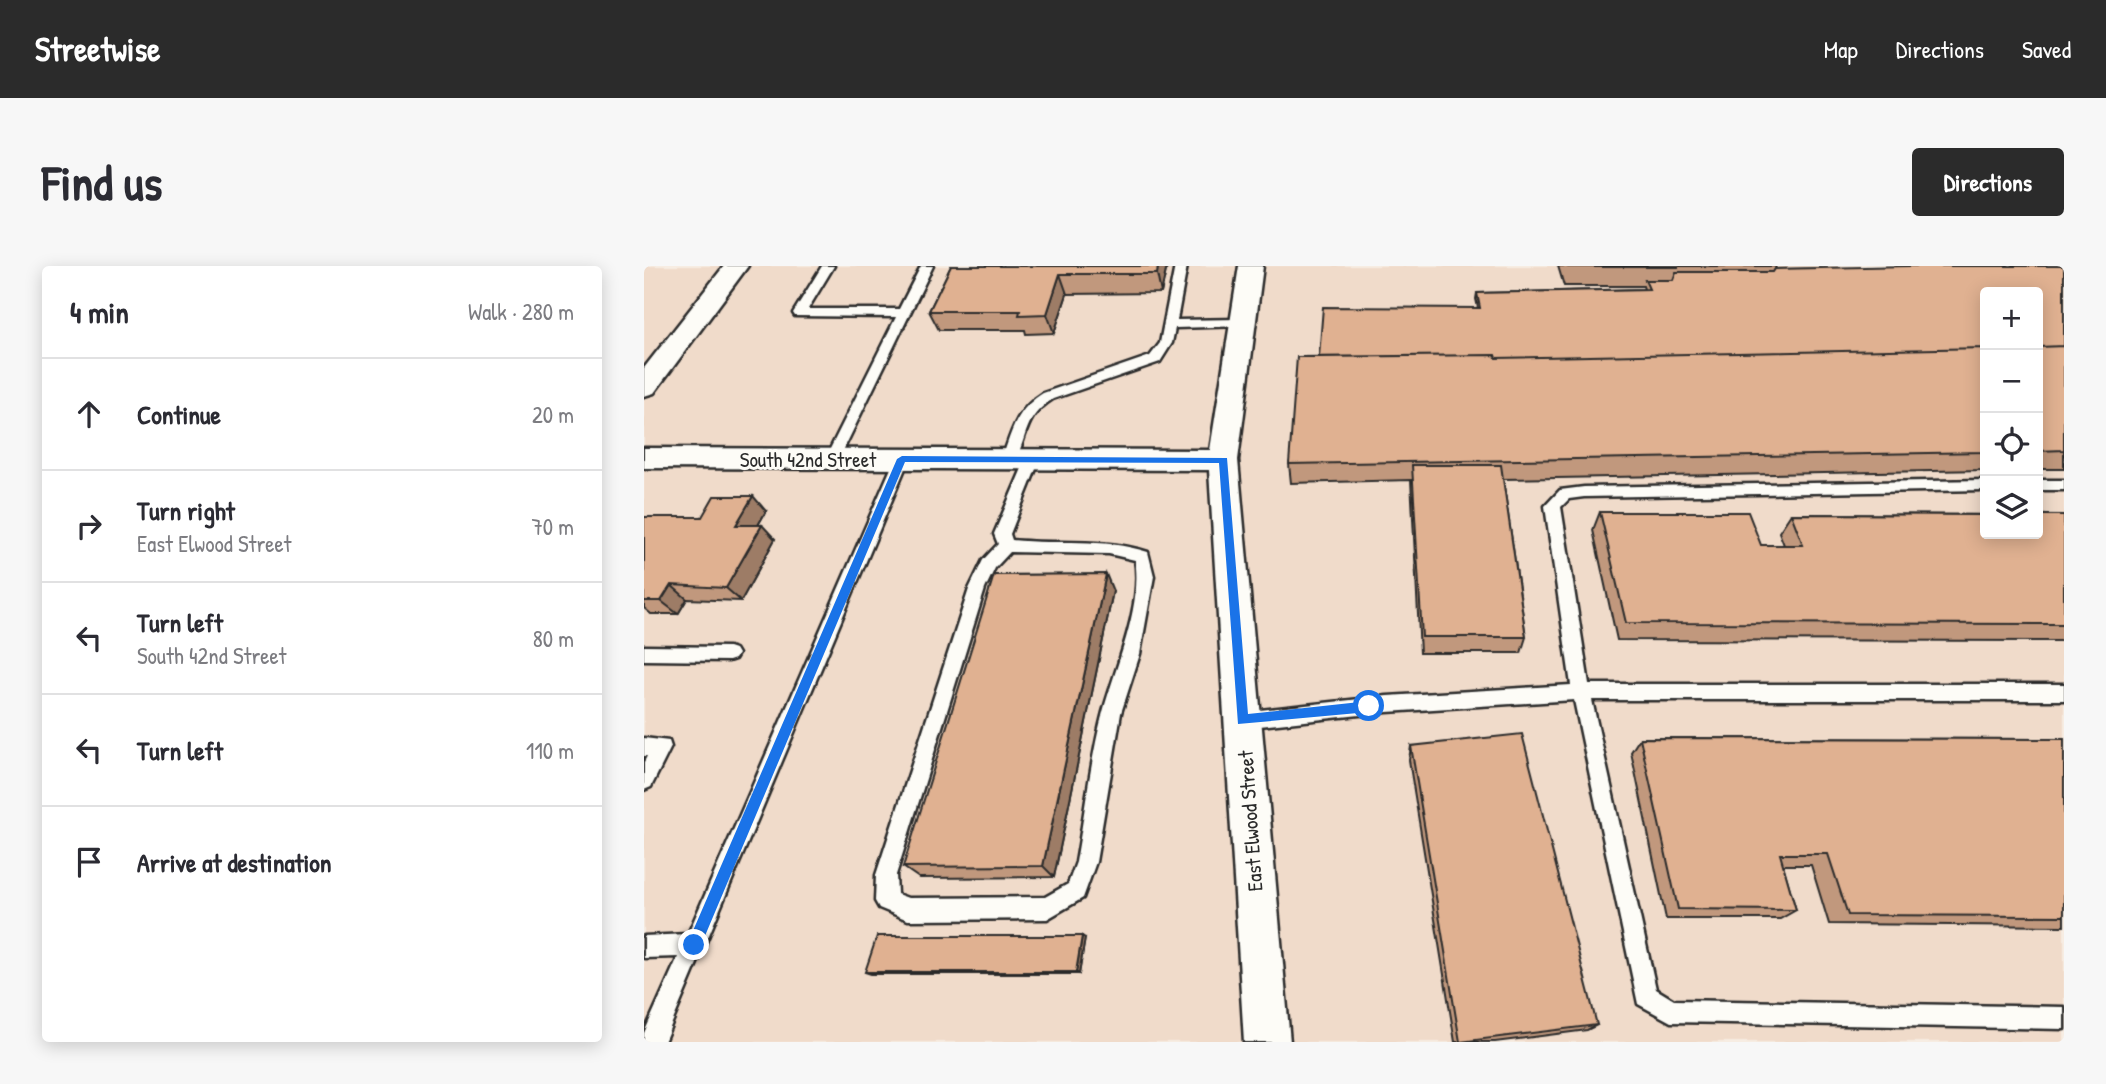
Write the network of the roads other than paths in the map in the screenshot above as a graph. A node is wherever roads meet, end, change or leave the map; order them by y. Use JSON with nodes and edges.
{"nodes":[{"id":1,"x":736,"y":266,"type":"edge"},
{"id":2,"x":828,"y":266,"type":"edge"},
{"id":3,"x":927,"y":266,"type":"edge"},
{"id":4,"x":1181,"y":266,"type":"edge"},
{"id":5,"x":1251,"y":266,"type":"edge"},
{"id":6,"x":902,"y":313,"type":"junction"},
{"id":7,"x":1242,"y":323,"type":"junction"},
{"id":8,"x":1170,"y":324,"type":"junction"},
{"id":9,"x":644,"y":387,"type":"edge"},
{"id":10,"x":644,"y":458,"type":"edge"},
{"id":11,"x":832,"y":459,"type":"junction"},
{"id":12,"x":902,"y":459,"type":"junction"},
{"id":13,"x":1021,"y":459,"type":"junction"},
{"id":14,"x":1223,"y":460,"type":"junction"},
{"id":15,"x":1980,"y":485,"type":"edge"},
{"id":16,"x":2043,"y":485,"type":"edge"},
{"id":17,"x":2064,"y":485,"type":"edge"},
{"id":18,"x":1006,"y":545,"type":"junction"},
{"id":19,"x":644,"y":653,"type":"edge"},
{"id":20,"x":729,"y":653,"type":"dead end"},
{"id":21,"x":1581,"y":692,"type":"junction"},
{"id":22,"x":2064,"y":692,"type":"edge"},
{"id":23,"x":1242,"y":720,"type":"junction"},
{"id":24,"x":644,"y":747,"type":"edge"},
{"id":25,"x":644,"y":780,"type":"edge"},
{"id":26,"x":694,"y":945,"type":"junction"},
{"id":27,"x":644,"y":947,"type":"edge"},
{"id":28,"x":2064,"y":1018,"type":"edge"},
{"id":29,"x":652,"y":1042,"type":"edge"},
{"id":30,"x":1267,"y":1042,"type":"edge"}],
"edges":[{"from":1,"to":9,"type":"street"},
{"from":2,"to":6,"type":"lane"},
{"from":3,"to":6,"type":"lane"},
{"from":4,"to":8,"type":"lane"},
{"from":5,"to":7,"type":"street","name":"East Elwood Street"},
{"from":6,"to":11,"type":"lane"},
{"from":7,"to":8,"type":"lane"},
{"from":7,"to":14,"type":"street","name":"East Elwood Street"},
{"from":8,"to":13,"type":"lane"},
{"from":10,"to":11,"type":"street","name":"South 42nd Street"},
{"from":11,"to":12,"type":"street","name":"South 42nd Street"},
{"from":12,"to":13,"type":"street","name":"South 42nd Street"},
{"from":12,"to":26,"type":"lane"},
{"from":13,"to":14,"type":"street","name":"South 42nd Street"},
{"from":13,"to":18,"type":"lane"},
{"from":14,"to":23,"type":"street","name":"East Elwood Street"},
{"from":15,"to":21,"type":"lane"},
{"from":16,"to":17,"type":"lane"},
{"from":18,"to":18,"type":"lane"},
{"from":19,"to":20,"type":"lane"},
{"from":21,"to":22,"type":"lane"},
{"from":21,"to":23,"type":"lane"},
{"from":21,"to":28,"type":"lane"},
{"from":23,"to":30,"type":"street","name":"East Elwood Street"},
{"from":24,"to":25,"type":"lane"},
{"from":26,"to":27,"type":"lane"},
{"from":26,"to":29,"type":"lane"}]}
